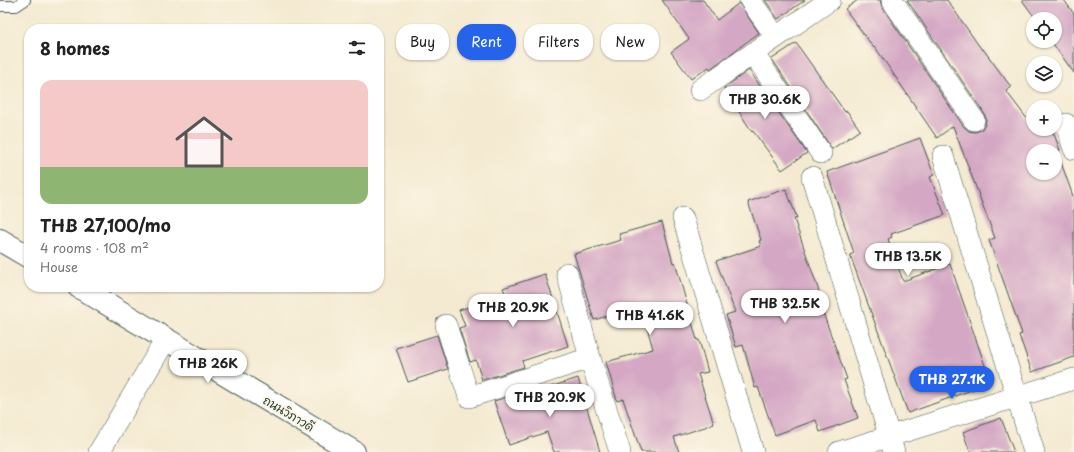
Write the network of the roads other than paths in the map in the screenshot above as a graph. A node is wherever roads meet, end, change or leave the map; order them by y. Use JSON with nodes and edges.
{"nodes":[{"id":1,"x":25,"y":0,"type":"edge"},
{"id":2,"x":750,"y":0,"type":"edge"},
{"id":3,"x":830,"y":0,"type":"edge"},
{"id":4,"x":892,"y":0,"type":"edge"},
{"id":5,"x":0,"y":6,"type":"edge"},
{"id":6,"x":776,"y":37,"type":"junction"},
{"id":7,"x":753,"y":53,"type":"junction"},
{"id":8,"x":700,"y":90,"type":"dead end"},
{"id":9,"x":974,"y":120,"type":"dead end"},
{"id":10,"x":1066,"y":124,"type":"dead end"},
{"id":11,"x":1074,"y":149,"type":"edge"},
{"id":12,"x":821,"y":153,"type":"dead end"},
{"id":13,"x":943,"y":156,"type":"dead end"},
{"id":14,"x":812,"y":177,"type":"dead end"},
{"id":15,"x":683,"y":218,"type":"dead end"},
{"id":16,"x":0,"y":240,"type":"edge"},
{"id":17,"x":24,"y":254,"type":"edge"},
{"id":18,"x":567,"y":273,"type":"dead end"},
{"id":19,"x":87,"y":292,"type":"edge"},
{"id":20,"x":446,"y":325,"type":"dead end"},
{"id":21,"x":166,"y":339,"type":"junction"},
{"id":22,"x":590,"y":358,"type":"junction"},
{"id":23,"x":1074,"y":379,"type":"edge"},
{"id":24,"x":1017,"y":397,"type":"junction"},
{"id":25,"x":892,"y":444,"type":"edge"},
{"id":26,"x":100,"y":452,"type":"edge"},
{"id":27,"x":354,"y":452,"type":"edge"},
{"id":28,"x":620,"y":452,"type":"edge"},
{"id":29,"x":753,"y":452,"type":"edge"},
{"id":30,"x":839,"y":452,"type":"edge"},
{"id":31,"x":1034,"y":452,"type":"edge"}],
"edges":[{"from":1,"to":5,"type":"lane"},
{"from":2,"to":6,"type":"street"},
{"from":3,"to":6,"type":"street"},
{"from":4,"to":9,"type":"street"},
{"from":6,"to":7,"type":"street"},
{"from":7,"to":8,"type":"street"},
{"from":7,"to":12,"type":"street"},
{"from":10,"to":11,"type":"street"},
{"from":13,"to":24,"type":"street"},
{"from":14,"to":25,"type":"street"},
{"from":15,"to":29,"type":"street"},
{"from":16,"to":17,"type":"street"},
{"from":18,"to":22,"type":"street"},
{"from":19,"to":21,"type":"street","name":"ถนนวิภาวดี"},
{"from":20,"to":22,"type":"street"},
{"from":21,"to":26,"type":"street"},
{"from":21,"to":27,"type":"street","name":"ถนนวิภาวดี"},
{"from":22,"to":28,"type":"street"},
{"from":23,"to":24,"type":"street"},
{"from":24,"to":25,"type":"street"},
{"from":24,"to":31,"type":"street"},
{"from":25,"to":30,"type":"street"}]}
